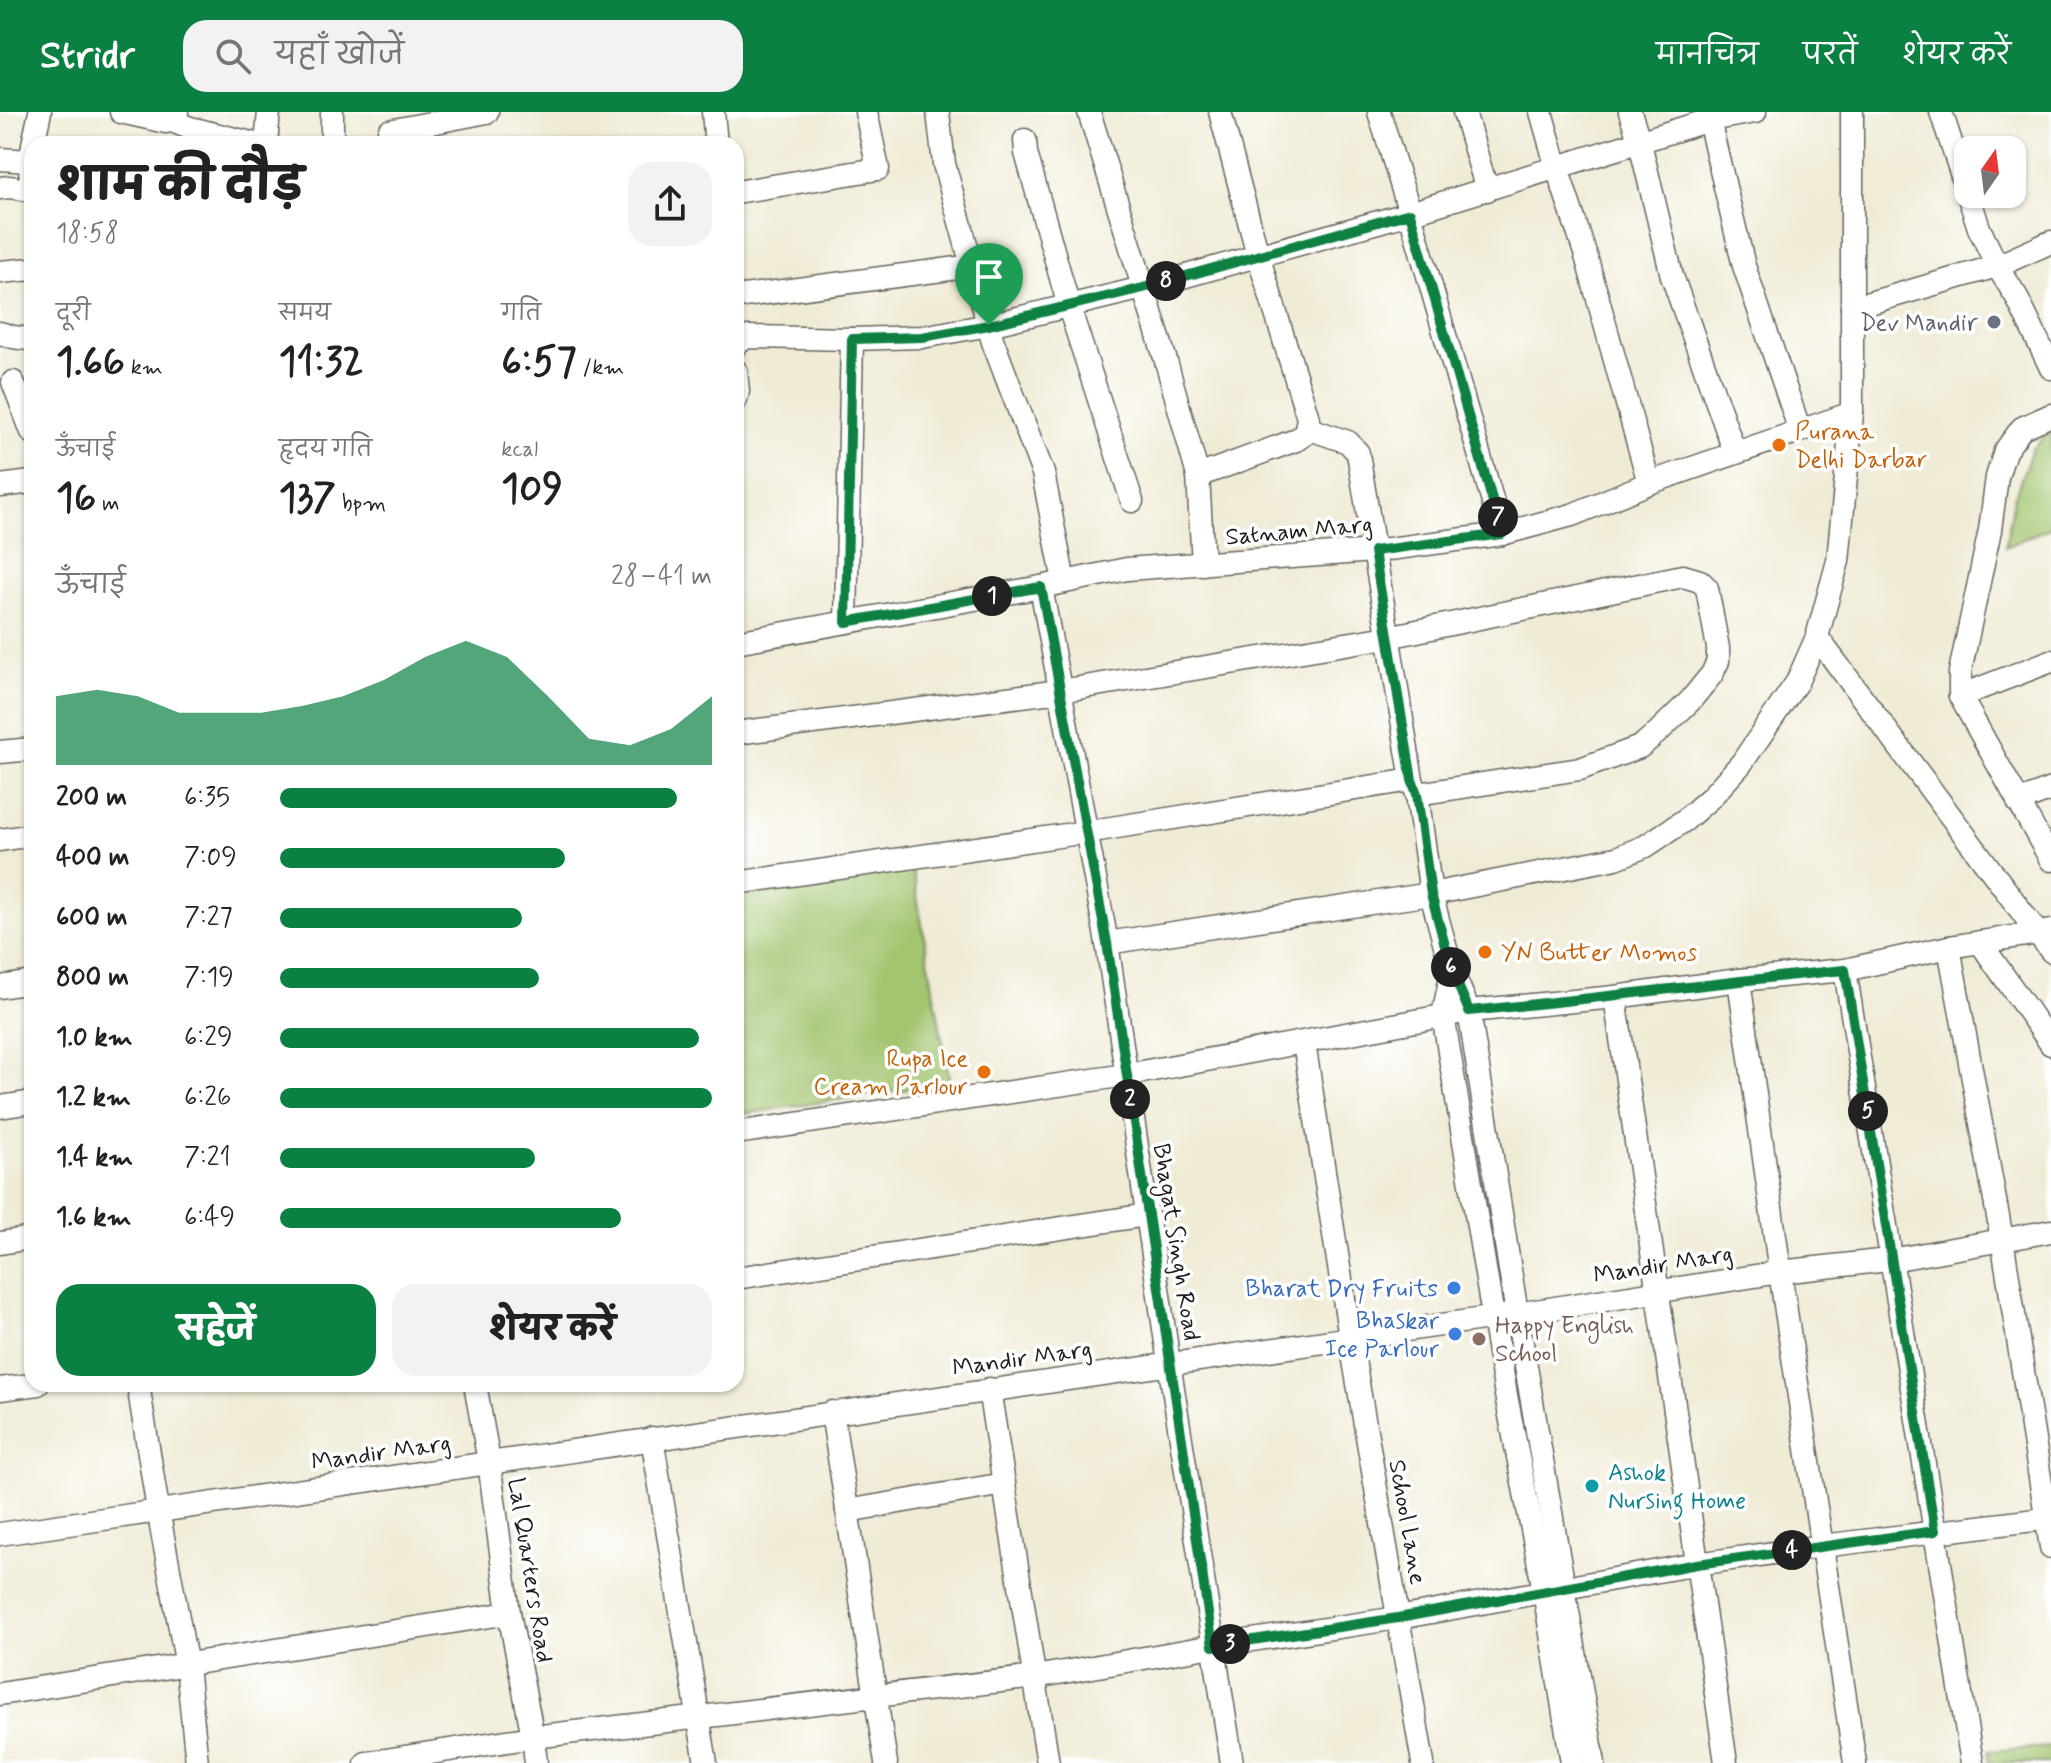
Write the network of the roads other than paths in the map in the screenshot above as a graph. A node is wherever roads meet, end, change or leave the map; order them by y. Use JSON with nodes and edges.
{"nodes":[{"id":1,"x":40,"y":112,"type":"edge"},
{"id":2,"x":121,"y":112,"type":"edge"},
{"id":3,"x":269,"y":112,"type":"edge"},
{"id":4,"x":332,"y":112,"type":"edge"},
{"id":5,"x":487,"y":112,"type":"edge"},
{"id":6,"x":713,"y":112,"type":"edge"},
{"id":7,"x":866,"y":112,"type":"edge"},
{"id":8,"x":938,"y":112,"type":"edge"},
{"id":9,"x":1089,"y":112,"type":"edge"},
{"id":10,"x":1220,"y":112,"type":"edge"},
{"id":11,"x":1379,"y":112,"type":"edge"},
{"id":12,"x":1464,"y":112,"type":"edge"},
{"id":13,"x":1541,"y":112,"type":"edge"},
{"id":14,"x":1630,"y":112,"type":"edge"},
{"id":15,"x":1755,"y":112,"type":"edge"},
{"id":16,"x":1852,"y":112,"type":"edge"},
{"id":17,"x":1941,"y":112,"type":"edge"},
{"id":18,"x":174,"y":116,"type":"edge"},
{"id":19,"x":1708,"y":116,"type":"edge"},
{"id":20,"x":389,"y":129,"type":"edge"},
{"id":21,"x":35,"y":136,"type":"edge"},
{"id":22,"x":222,"y":136,"type":"edge"},
{"id":23,"x":267,"y":136,"type":"edge"},
{"id":24,"x":332,"y":136,"type":"edge"},
{"id":25,"x":715,"y":136,"type":"edge"},
{"id":26,"x":1025,"y":140,"type":"dead end"},
{"id":27,"x":1640,"y":143,"type":"junction"},
{"id":28,"x":1954,"y":151,"type":"edge"},
{"id":29,"x":24,"y":154,"type":"edge"},
{"id":30,"x":0,"y":159,"type":"edge"},
{"id":31,"x":1557,"y":168,"type":"junction"},
{"id":32,"x":0,"y":188,"type":"edge"},
{"id":33,"x":24,"y":190,"type":"edge"},
{"id":34,"x":1487,"y":190,"type":"junction"},
{"id":35,"x":744,"y":191,"type":"edge"},
{"id":36,"x":1973,"y":208,"type":"edge"},
{"id":37,"x":1410,"y":213,"type":"junction"},
{"id":38,"x":2051,"y":242,"type":"edge"},
{"id":39,"x":1258,"y":255,"type":"junction"},
{"id":40,"x":973,"y":266,"type":"junction"},
{"id":41,"x":1997,"y":266,"type":"junction"},
{"id":42,"x":24,"y":270,"type":"edge"},
{"id":43,"x":0,"y":272,"type":"edge"},
{"id":44,"x":1143,"y":288,"type":"junction"},
{"id":45,"x":744,"y":296,"type":"edge"},
{"id":46,"x":1069,"y":307,"type":"junction"},
{"id":47,"x":1852,"y":308,"type":"junction"},
{"id":48,"x":989,"y":325,"type":"junction"},
{"id":49,"x":0,"y":333,"type":"edge"},
{"id":50,"x":24,"y":338,"type":"edge"},
{"id":51,"x":744,"y":339,"type":"edge"},
{"id":52,"x":852,"y":339,"type":"junction"},
{"id":53,"x":2051,"y":368,"type":"edge"},
{"id":54,"x":15,"y":382,"type":"edge"},
{"id":55,"x":24,"y":408,"type":"edge"},
{"id":56,"x":1852,"y":413,"type":"junction"},
{"id":57,"x":2051,"y":415,"type":"edge"},
{"id":58,"x":1307,"y":428,"type":"junction"},
{"id":59,"x":1800,"y":431,"type":"junction"},
{"id":60,"x":1735,"y":453,"type":"junction"},
{"id":61,"x":1198,"y":476,"type":"junction"},
{"id":62,"x":24,"y":483,"type":"edge"},
{"id":63,"x":1649,"y":483,"type":"junction"},
{"id":64,"x":0,"y":486,"type":"edge"},
{"id":65,"x":1132,"y":501,"type":"dead end"},
{"id":66,"x":1502,"y":534,"type":"junction"},
{"id":67,"x":1374,"y":551,"type":"junction"},
{"id":68,"x":1203,"y":564,"type":"junction"},
{"id":69,"x":1064,"y":582,"type":"junction"},
{"id":70,"x":1041,"y":587,"type":"junction"},
{"id":71,"x":846,"y":622,"type":"junction"},
{"id":72,"x":1388,"y":637,"type":"junction"},
{"id":73,"x":1817,"y":637,"type":"junction"},
{"id":74,"x":744,"y":641,"type":"edge"},
{"id":75,"x":2051,"y":661,"type":"edge"},
{"id":76,"x":1060,"y":691,"type":"junction"},
{"id":77,"x":1960,"y":696,"type":"junction"},
{"id":78,"x":744,"y":732,"type":"edge"},
{"id":79,"x":2,"y":745,"type":"edge"},
{"id":80,"x":24,"y":748,"type":"edge"},
{"id":81,"x":1414,"y":787,"type":"junction"},
{"id":82,"x":2051,"y":789,"type":"edge"},
{"id":83,"x":2018,"y":802,"type":"junction"},
{"id":84,"x":1086,"y":832,"type":"junction"},
{"id":85,"x":24,"y":836,"type":"edge"},
{"id":86,"x":0,"y":840,"type":"edge"},
{"id":87,"x":2051,"y":860,"type":"edge"},
{"id":88,"x":744,"y":882,"type":"edge"},
{"id":89,"x":1431,"y":894,"type":"junction"},
{"id":90,"x":2047,"y":938,"type":"edge"},
{"id":91,"x":1980,"y":942,"type":"junction"},
{"id":92,"x":1107,"y":943,"type":"junction"},
{"id":93,"x":1949,"y":947,"type":"junction"},
{"id":94,"x":1845,"y":970,"type":"junction"},
{"id":95,"x":1452,"y":971,"type":"junction"},
{"id":96,"x":1739,"y":980,"type":"junction"},
{"id":97,"x":24,"y":983,"type":"edge"},
{"id":98,"x":0,"y":987,"type":"edge"},
{"id":99,"x":1615,"y":997,"type":"junction"},
{"id":100,"x":1469,"y":1011,"type":"junction"},
{"id":101,"x":1443,"y":1015,"type":"junction"},
{"id":102,"x":1304,"y":1043,"type":"junction"},
{"id":103,"x":2051,"y":1044,"type":"edge"},
{"id":104,"x":1126,"y":1075,"type":"junction"},
{"id":105,"x":24,"y":1103,"type":"edge"},
{"id":106,"x":0,"y":1107,"type":"edge"},
{"id":107,"x":744,"y":1132,"type":"edge"},
{"id":108,"x":1147,"y":1215,"type":"junction"},
{"id":109,"x":2051,"y":1231,"type":"edge"},
{"id":110,"x":24,"y":1239,"type":"edge"},
{"id":111,"x":2002,"y":1239,"type":"junction"},
{"id":112,"x":0,"y":1243,"type":"edge"},
{"id":113,"x":1892,"y":1259,"type":"junction"},
{"id":114,"x":1780,"y":1272,"type":"junction"},
{"id":115,"x":744,"y":1277,"type":"edge"},
{"id":116,"x":1657,"y":1291,"type":"junction"},
{"id":117,"x":1517,"y":1314,"type":"junction"},
{"id":118,"x":1493,"y":1317,"type":"junction"},
{"id":119,"x":1350,"y":1337,"type":"junction"},
{"id":120,"x":1169,"y":1363,"type":"junction"},
{"id":121,"x":24,"y":1386,"type":"edge"},
{"id":122,"x":0,"y":1389,"type":"edge"},
{"id":123,"x":989,"y":1389,"type":"junction"},
{"id":124,"x":139,"y":1392,"type":"edge"},
{"id":125,"x":476,"y":1392,"type":"edge"},
{"id":126,"x":832,"y":1412,"type":"junction"},
{"id":127,"x":652,"y":1438,"type":"junction"},
{"id":128,"x":489,"y":1462,"type":"junction"},
{"id":129,"x":1004,"y":1484,"type":"junction"},
{"id":130,"x":158,"y":1510,"type":"junction"},
{"id":131,"x":847,"y":1511,"type":"junction"},
{"id":132,"x":2049,"y":1518,"type":"edge"},
{"id":133,"x":1935,"y":1531,"type":"junction"},
{"id":134,"x":0,"y":1534,"type":"edge"},
{"id":135,"x":1822,"y":1546,"type":"junction"},
{"id":136,"x":2051,"y":1547,"type":"edge"},
{"id":137,"x":1697,"y":1564,"type":"junction"},
{"id":138,"x":1554,"y":1589,"type":"junction"},
{"id":139,"x":509,"y":1613,"type":"junction"},
{"id":140,"x":1398,"y":1618,"type":"junction"},
{"id":141,"x":1213,"y":1646,"type":"junction"},
{"id":142,"x":187,"y":1666,"type":"junction"},
{"id":143,"x":1035,"y":1677,"type":"junction"},
{"id":144,"x":0,"y":1694,"type":"edge"},
{"id":145,"x":876,"y":1696,"type":"junction"},
{"id":146,"x":698,"y":1717,"type":"junction"},
{"id":147,"x":533,"y":1737,"type":"junction"},
{"id":148,"x":197,"y":1763,"type":"edge"},
{"id":149,"x":366,"y":1763,"type":"edge"},
{"id":150,"x":536,"y":1763,"type":"edge"},
{"id":151,"x":706,"y":1763,"type":"edge"},
{"id":152,"x":886,"y":1763,"type":"edge"},
{"id":153,"x":1048,"y":1763,"type":"edge"},
{"id":154,"x":1232,"y":1763,"type":"edge"},
{"id":155,"x":1423,"y":1763,"type":"edge"},
{"id":156,"x":1572,"y":1763,"type":"edge"},
{"id":157,"x":1594,"y":1763,"type":"edge"},
{"id":158,"x":1726,"y":1763,"type":"edge"},
{"id":159,"x":1855,"y":1763,"type":"edge"},
{"id":160,"x":1972,"y":1763,"type":"edge"}],
"edges":[{"from":1,"to":21,"type":"street"},
{"from":2,"to":18,"type":"street"},
{"from":3,"to":23,"type":"street"},
{"from":4,"to":24,"type":"street"},
{"from":5,"to":20,"type":"street"},
{"from":6,"to":25,"type":"street"},
{"from":7,"to":35,"type":"street"},
{"from":8,"to":40,"type":"street"},
{"from":9,"to":44,"type":"street"},
{"from":10,"to":39,"type":"street"},
{"from":11,"to":37,"type":"street"},
{"from":12,"to":34,"type":"street"},
{"from":13,"to":31,"type":"street"},
{"from":14,"to":27,"type":"street"},
{"from":15,"to":19,"type":"street"},
{"from":16,"to":47,"type":"street"},
{"from":17,"to":28,"type":"street"},
{"from":18,"to":22,"type":"street"},
{"from":19,"to":27,"type":"street"},
{"from":19,"to":59,"type":"street"},
{"from":26,"to":46,"type":"street"},
{"from":27,"to":31,"type":"street"},
{"from":27,"to":60,"type":"street"},
{"from":29,"to":30,"type":"street"},
{"from":31,"to":34,"type":"street"},
{"from":31,"to":63,"type":"street"},
{"from":32,"to":33,"type":"street"},
{"from":34,"to":37,"type":"street"},
{"from":36,"to":41,"type":"street"},
{"from":37,"to":39,"type":"street"},
{"from":37,"to":66,"type":"street"},
{"from":38,"to":41,"type":"street"},
{"from":39,"to":44,"type":"street"},
{"from":39,"to":58,"type":"street"},
{"from":40,"to":45,"type":"street"},
{"from":40,"to":48,"type":"street"},
{"from":41,"to":47,"type":"street"},
{"from":41,"to":53,"type":"street"},
{"from":42,"to":43,"type":"street"},
{"from":44,"to":46,"type":"street"},
{"from":44,"to":61,"type":"street"},
{"from":46,"to":48,"type":"street"},
{"from":46,"to":65,"type":"street"},
{"from":47,"to":56,"type":"street"},
{"from":48,"to":52,"type":"street"},
{"from":48,"to":69,"type":"street"},
{"from":49,"to":50,"type":"street"},
{"from":51,"to":52,"type":"street"},
{"from":52,"to":71,"type":"street"},
{"from":54,"to":55,"type":"street"},
{"from":56,"to":59,"type":"street","name":"Satnam Marg"},
{"from":56,"to":73,"type":"street"},
{"from":57,"to":77,"type":"street"},
{"from":58,"to":61,"type":"street"},
{"from":58,"to":67,"type":"street"},
{"from":59,"to":60,"type":"street","name":"Satnam Marg"},
{"from":60,"to":63,"type":"street","name":"Satnam Marg"},
{"from":61,"to":68,"type":"street"},
{"from":62,"to":64,"type":"street"},
{"from":63,"to":66,"type":"street","name":"Satnam Marg"},
{"from":66,"to":67,"type":"street","name":"Satnam Marg"},
{"from":67,"to":68,"type":"street","name":"Satnam Marg"},
{"from":67,"to":72,"type":"street"},
{"from":68,"to":69,"type":"street","name":"Satnam Marg"},
{"from":69,"to":70,"type":"street","name":"Satnam Marg"},
{"from":70,"to":71,"type":"street","name":"Satnam Marg"},
{"from":70,"to":76,"type":"street","name":"Bhagat Singh Road"},
{"from":71,"to":74,"type":"street","name":"Satnam Marg"},
{"from":72,"to":76,"type":"street"},
{"from":72,"to":81,"type":"street"},
{"from":72,"to":81,"type":"street"},
{"from":73,"to":89,"type":"street"},
{"from":73,"to":90,"type":"street"},
{"from":75,"to":77,"type":"street"},
{"from":76,"to":78,"type":"street"},
{"from":76,"to":84,"type":"street","name":"Bhagat Singh Road"},
{"from":77,"to":83,"type":"street"},
{"from":79,"to":80,"type":"street"},
{"from":81,"to":84,"type":"street"},
{"from":81,"to":89,"type":"street"},
{"from":82,"to":83,"type":"street"},
{"from":83,"to":87,"type":"street"},
{"from":84,"to":88,"type":"street"},
{"from":84,"to":92,"type":"street","name":"Bhagat Singh Road"},
{"from":85,"to":86,"type":"street"},
{"from":89,"to":92,"type":"street"},
{"from":89,"to":95,"type":"street"},
{"from":90,"to":91,"type":"street"},
{"from":91,"to":93,"type":"street"},
{"from":91,"to":103,"type":"street"},
{"from":92,"to":104,"type":"street","name":"Bhagat Singh Road"},
{"from":93,"to":94,"type":"street"},
{"from":93,"to":111,"type":"street"},
{"from":94,"to":96,"type":"street"},
{"from":94,"to":113,"type":"street"},
{"from":95,"to":100,"type":"street"},
{"from":95,"to":101,"type":"street"},
{"from":96,"to":99,"type":"street"},
{"from":96,"to":114,"type":"street"},
{"from":97,"to":98,"type":"street"},
{"from":99,"to":100,"type":"street"},
{"from":99,"to":116,"type":"street"},
{"from":100,"to":101,"type":"street"},
{"from":100,"to":117,"type":"street"},
{"from":101,"to":102,"type":"street"},
{"from":101,"to":118,"type":"street"},
{"from":102,"to":104,"type":"street"},
{"from":102,"to":119,"type":"street","name":"School Lane"},
{"from":104,"to":107,"type":"street"},
{"from":104,"to":108,"type":"street","name":"Bhagat Singh Road"},
{"from":105,"to":106,"type":"street"},
{"from":108,"to":115,"type":"street"},
{"from":108,"to":120,"type":"street","name":"Bhagat Singh Road"},
{"from":109,"to":111,"type":"street","name":"Mandir Marg"},
{"from":110,"to":112,"type":"street"},
{"from":111,"to":113,"type":"street","name":"Mandir Marg"},
{"from":111,"to":132,"type":"street"},
{"from":113,"to":114,"type":"street","name":"Mandir Marg"},
{"from":113,"to":133,"type":"street"},
{"from":114,"to":116,"type":"street","name":"Mandir Marg"},
{"from":114,"to":135,"type":"street"},
{"from":116,"to":117,"type":"street","name":"Mandir Marg"},
{"from":116,"to":137,"type":"street"},
{"from":117,"to":118,"type":"street","name":"Mandir Marg"},
{"from":117,"to":138,"type":"street"},
{"from":118,"to":119,"type":"street","name":"Mandir Marg"},
{"from":118,"to":138,"type":"street"},
{"from":119,"to":120,"type":"street","name":"Mandir Marg"},
{"from":119,"to":140,"type":"street","name":"School Lane"},
{"from":120,"to":123,"type":"street","name":"Mandir Marg"},
{"from":120,"to":141,"type":"street","name":"Bhagat Singh Road"},
{"from":121,"to":122,"type":"street"},
{"from":123,"to":126,"type":"street","name":"Mandir Marg"},
{"from":123,"to":129,"type":"street"},
{"from":124,"to":130,"type":"street"},
{"from":125,"to":128,"type":"street","name":"Lal Quarters Road"},
{"from":126,"to":127,"type":"street","name":"Mandir Marg"},
{"from":126,"to":131,"type":"street"},
{"from":127,"to":128,"type":"street","name":"Mandir Marg"},
{"from":127,"to":146,"type":"street"},
{"from":128,"to":130,"type":"street","name":"Mandir Marg"},
{"from":128,"to":139,"type":"street","name":"Lal Quarters Road"},
{"from":129,"to":131,"type":"street"},
{"from":129,"to":143,"type":"street"},
{"from":130,"to":134,"type":"street","name":"Mandir Marg"},
{"from":130,"to":142,"type":"street"},
{"from":131,"to":145,"type":"street"},
{"from":132,"to":133,"type":"street"},
{"from":132,"to":136,"type":"street"},
{"from":133,"to":135,"type":"street"},
{"from":133,"to":160,"type":"street"},
{"from":135,"to":137,"type":"street"},
{"from":135,"to":159,"type":"street"},
{"from":137,"to":138,"type":"street"},
{"from":137,"to":158,"type":"street"},
{"from":138,"to":140,"type":"street"},
{"from":138,"to":156,"type":"street"},
{"from":138,"to":157,"type":"street"},
{"from":139,"to":142,"type":"street"},
{"from":139,"to":147,"type":"street","name":"Lal Quarters Road"},
{"from":140,"to":141,"type":"street"},
{"from":140,"to":155,"type":"street","name":"School Lane"},
{"from":141,"to":143,"type":"street"},
{"from":141,"to":154,"type":"street","name":"Bhagat Singh Road"},
{"from":142,"to":144,"type":"street"},
{"from":142,"to":148,"type":"street"},
{"from":143,"to":145,"type":"street"},
{"from":143,"to":153,"type":"street"},
{"from":145,"to":146,"type":"street"},
{"from":145,"to":152,"type":"street"},
{"from":146,"to":147,"type":"street"},
{"from":146,"to":151,"type":"street"},
{"from":147,"to":149,"type":"street"},
{"from":147,"to":150,"type":"street","name":"Lal Quarters Road"}]}
